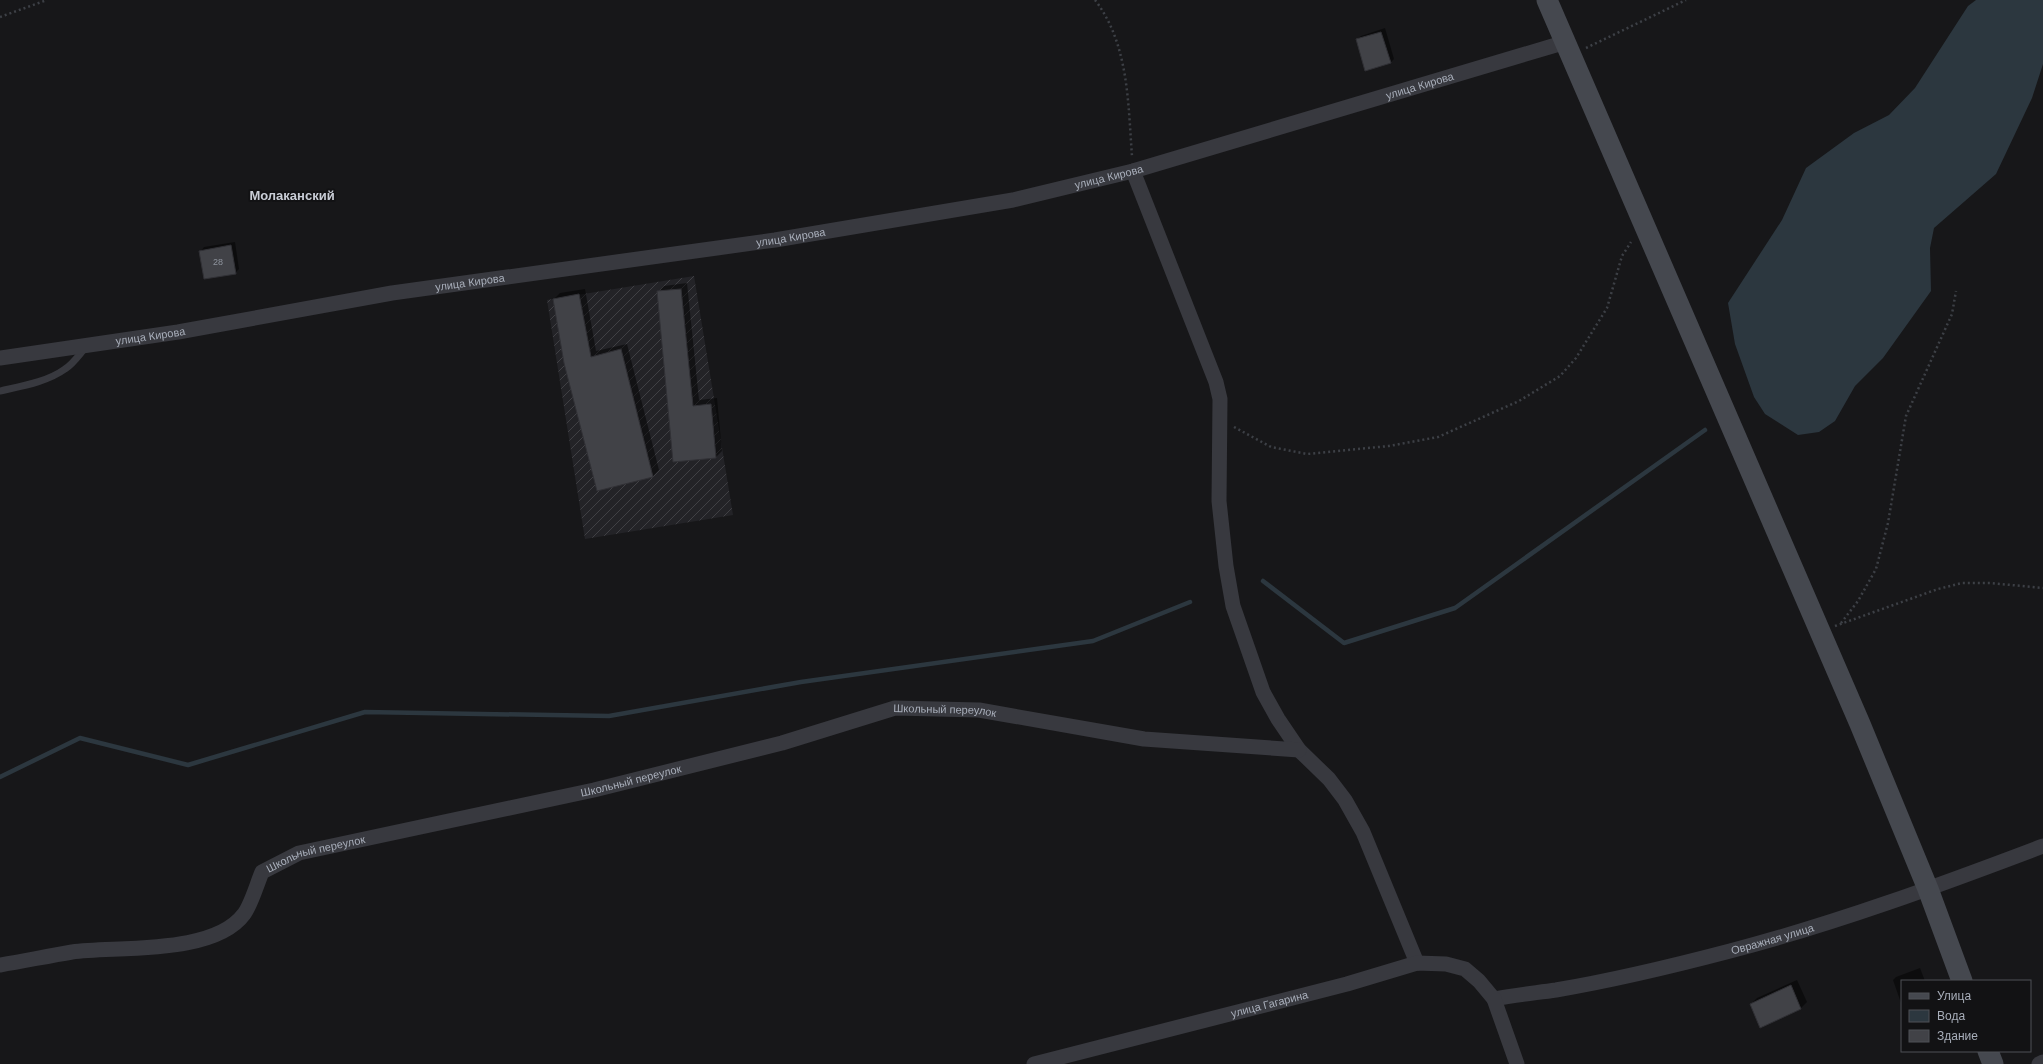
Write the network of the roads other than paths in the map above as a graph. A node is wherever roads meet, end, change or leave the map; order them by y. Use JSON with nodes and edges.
{"nodes":[{"id":1,"x":1547,"y":0,"type":"edge"},
{"id":2,"x":1568,"y":49,"type":"junction"},
{"id":3,"x":1132,"y":171,"type":"junction"},
{"id":4,"x":87,"y":346,"type":"junction"},
{"id":5,"x":0,"y":358,"type":"edge"},
{"id":6,"x":0,"y":390,"type":"edge"},
{"id":7,"x":1299,"y":750,"type":"junction"},
{"id":8,"x":2043,"y":846,"type":"edge"},
{"id":9,"x":1928,"y":889,"type":"junction"},
{"id":10,"x":1417,"y":964,"type":"junction"},
{"id":11,"x":0,"y":965,"type":"edge"},
{"id":12,"x":1962,"y":980,"type":"edge"},
{"id":13,"x":1494,"y":999,"type":"junction"},
{"id":14,"x":1988,"y":1052,"type":"edge"},
{"id":15,"x":2043,"y":1062,"type":"edge"},
{"id":16,"x":1034,"y":1064,"type":"edge"},
{"id":17,"x":1517,"y":1064,"type":"edge"},
{"id":18,"x":1993,"y":1064,"type":"edge"},
{"id":19,"x":2038,"y":1064,"type":"edge"}],
"edges":[{"from":1,"to":2,"type":"main road"},
{"from":2,"to":3,"type":"street","name":"улица Кирова"},
{"from":2,"to":9,"type":"main road"},
{"from":3,"to":4,"type":"street","name":"улица Кирова"},
{"from":3,"to":7,"type":"street"},
{"from":4,"to":5,"type":"street","name":"улица Кирова"},
{"from":4,"to":6,"type":"lane"},
{"from":7,"to":10,"type":"street"},
{"from":7,"to":11,"type":"street","name":"Школьный переулок"},
{"from":8,"to":9,"type":"street","name":"Овражная улица"},
{"from":9,"to":12,"type":"main road"},
{"from":9,"to":13,"type":"street","name":"Овражная улица"},
{"from":10,"to":13,"type":"street","name":"улица Гагарина"},
{"from":10,"to":16,"type":"street","name":"улица Гагарина"},
{"from":13,"to":17,"type":"street"},
{"from":14,"to":18,"type":"main road"},
{"from":15,"to":19,"type":"street"}]}
